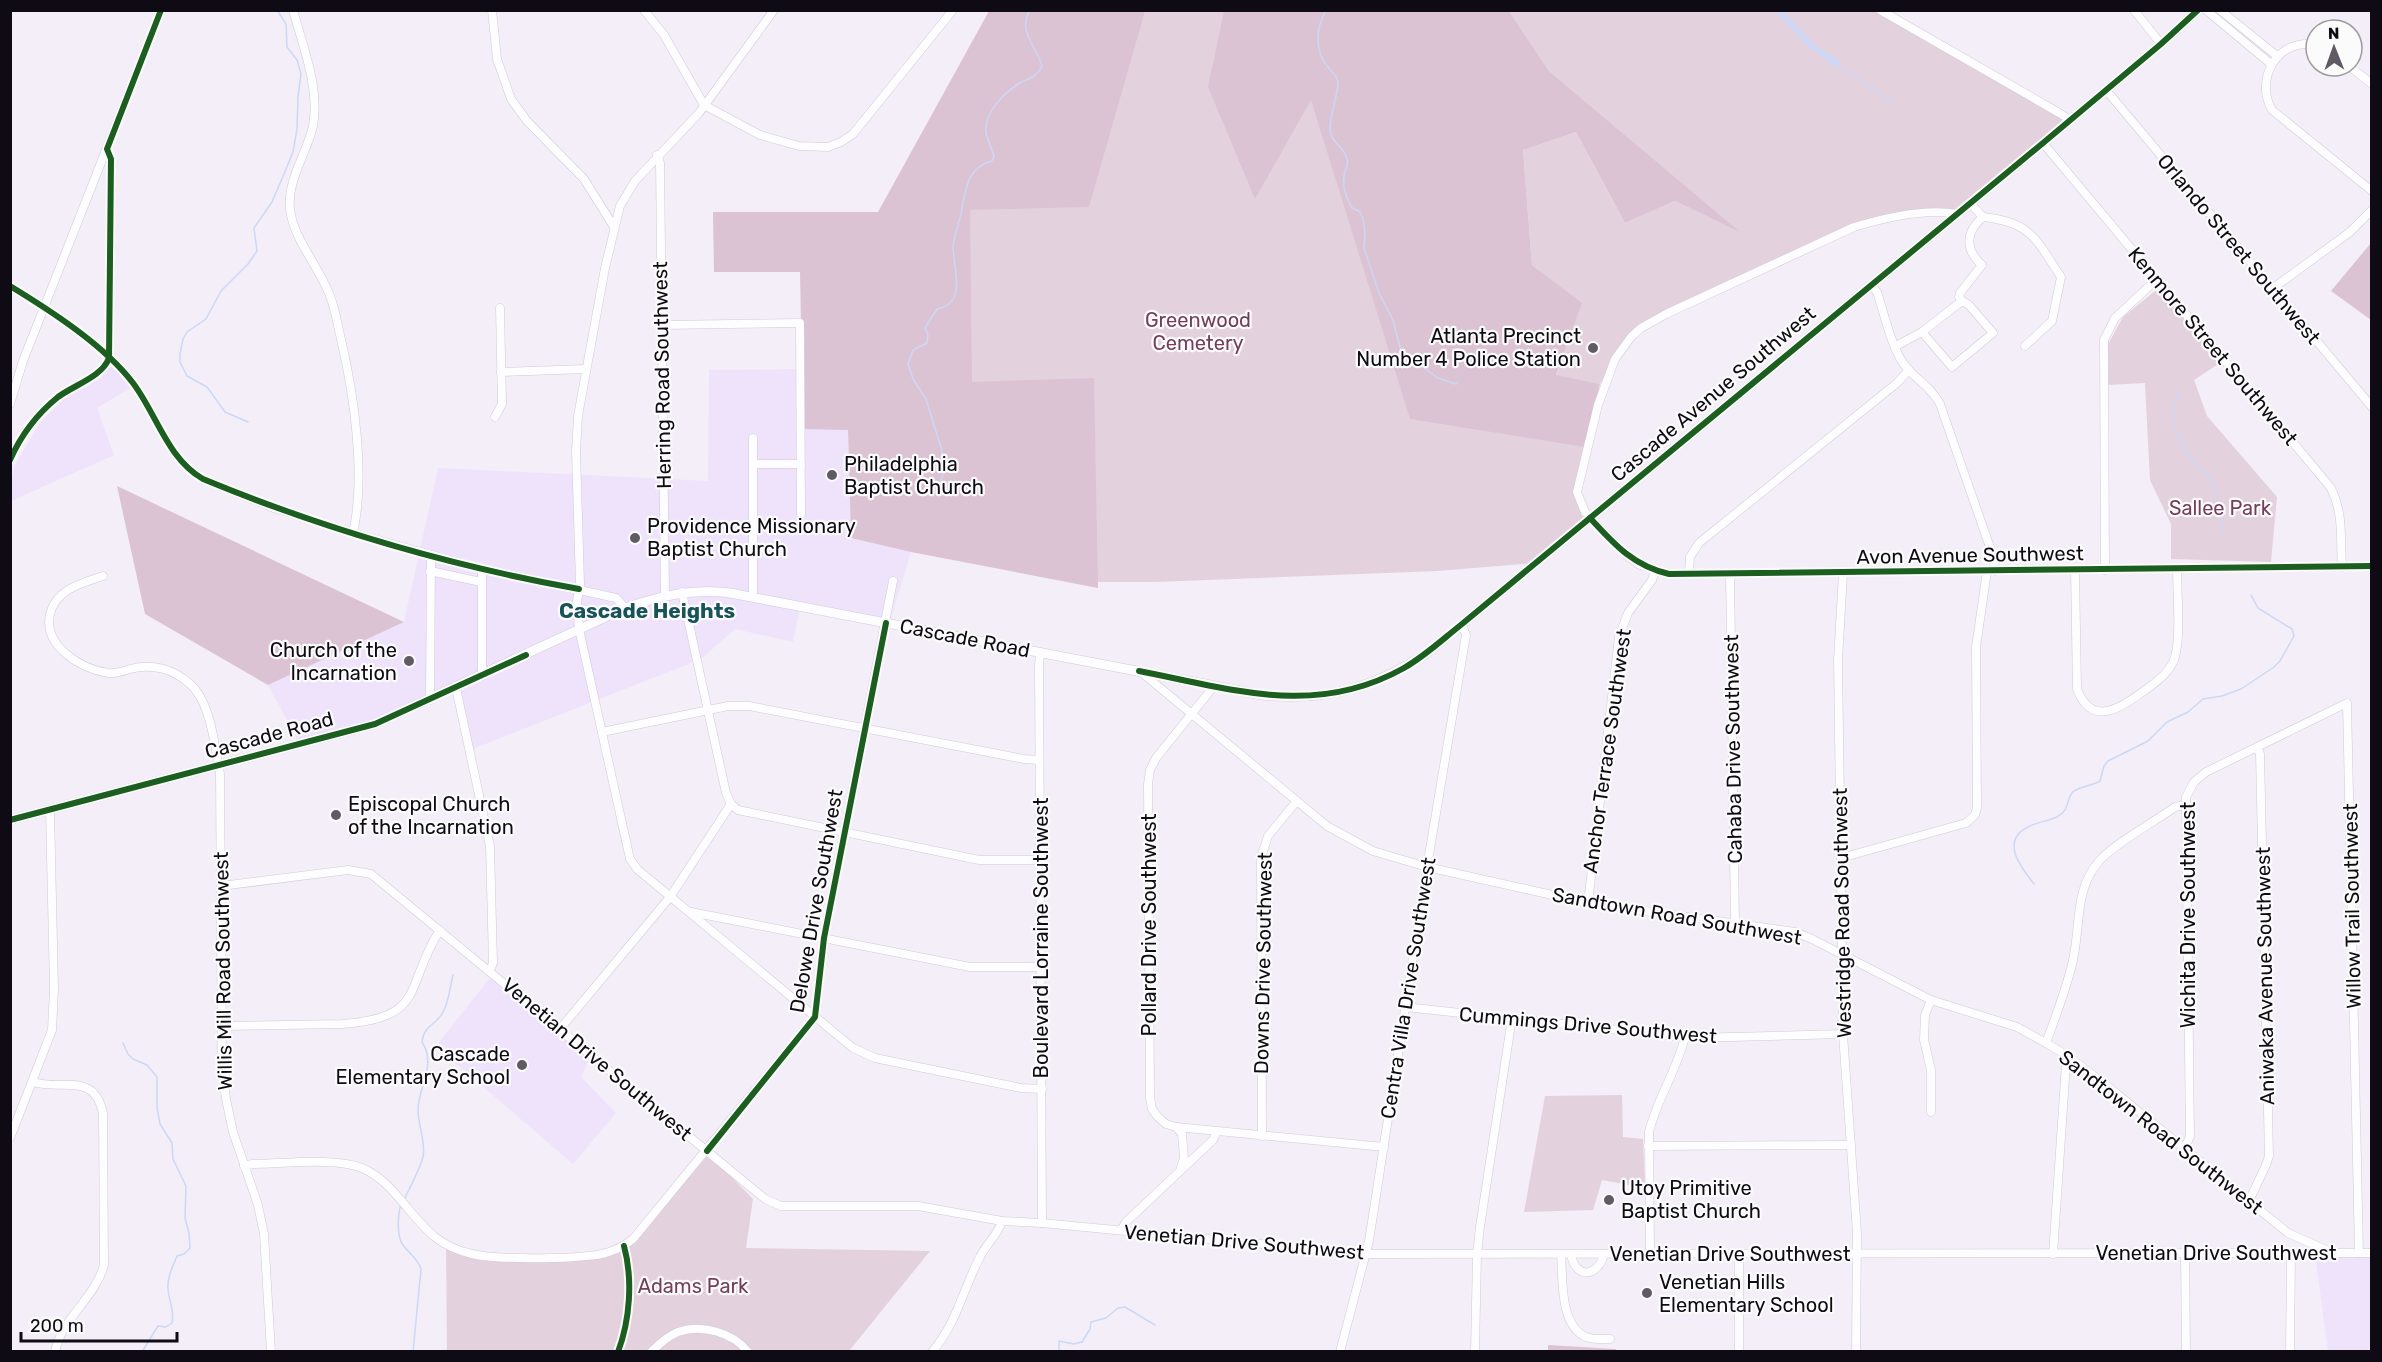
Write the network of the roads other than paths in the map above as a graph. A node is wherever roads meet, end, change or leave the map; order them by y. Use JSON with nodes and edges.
{"nodes":[{"id":1,"x":161,"y":10,"type":"edge"},
{"id":2,"x":293,"y":10,"type":"edge"},
{"id":3,"x":492,"y":10,"type":"edge"},
{"id":4,"x":644,"y":10,"type":"edge"},
{"id":5,"x":774,"y":10,"type":"edge"},
{"id":6,"x":953,"y":10,"type":"edge"},
{"id":7,"x":1880,"y":10,"type":"edge"},
{"id":8,"x":2134,"y":10,"type":"edge"},
{"id":9,"x":2198,"y":10,"type":"edge"},
{"id":10,"x":2206,"y":10,"type":"edge"},
{"id":11,"x":2220,"y":10,"type":"edge"},
{"id":12,"x":2161,"y":44,"type":"junction"},
{"id":13,"x":2304,"y":44,"type":"edge"},
{"id":14,"x":2277,"y":56,"type":"junction"},
{"id":15,"x":2271,"y":64,"type":"junction"},
{"id":16,"x":2106,"y":90,"type":"junction"},
{"id":17,"x":704,"y":105,"type":"junction"},
{"id":18,"x":2070,"y":120,"type":"junction"},
{"id":19,"x":2043,"y":143,"type":"junction"},
{"id":20,"x":106,"y":149,"type":"junction"},
{"id":21,"x":657,"y":155,"type":"junction"},
{"id":22,"x":2372,"y":191,"type":"edge"},
{"id":23,"x":1970,"y":203,"type":"junction"},
{"id":24,"x":2372,"y":210,"type":"edge"},
{"id":25,"x":1957,"y":214,"type":"junction"},
{"id":26,"x":1983,"y":217,"type":"junction"},
{"id":27,"x":614,"y":227,"type":"junction"},
{"id":28,"x":2157,"y":279,"type":"junction"},
{"id":29,"x":1871,"y":285,"type":"junction"},
{"id":30,"x":10,"y":286,"type":"edge"},
{"id":31,"x":2272,"y":289,"type":"junction"},
{"id":32,"x":1962,"y":301,"type":"junction"},
{"id":33,"x":45,"y":307,"type":"junction"},
{"id":34,"x":500,"y":308,"type":"dead end"},
{"id":35,"x":662,"y":325,"type":"junction"},
{"id":36,"x":1922,"y":332,"type":"junction"},
{"id":37,"x":1896,"y":346,"type":"junction"},
{"id":38,"x":2025,"y":346,"type":"dead end"},
{"id":39,"x":108,"y":358,"type":"junction"},
{"id":40,"x":586,"y":369,"type":"junction"},
{"id":41,"x":1909,"y":370,"type":"junction"},
{"id":42,"x":501,"y":372,"type":"junction"},
{"id":43,"x":10,"y":405,"type":"edge"},
{"id":44,"x":2372,"y":407,"type":"edge"},
{"id":45,"x":495,"y":417,"type":"dead end"},
{"id":46,"x":753,"y":438,"type":"dead end"},
{"id":47,"x":10,"y":460,"type":"edge"},
{"id":48,"x":754,"y":464,"type":"junction"},
{"id":49,"x":801,"y":464,"type":"junction"},
{"id":50,"x":801,"y":514,"type":"dead end"},
{"id":51,"x":1590,"y":518,"type":"junction"},
{"id":52,"x":353,"y":533,"type":"junction"},
{"id":53,"x":431,"y":555,"type":"junction"},
{"id":54,"x":2372,"y":566,"type":"edge"},
{"id":55,"x":2342,"y":567,"type":"junction"},
{"id":56,"x":482,"y":569,"type":"junction"},
{"id":57,"x":2176,"y":569,"type":"junction"},
{"id":58,"x":2075,"y":570,"type":"junction"},
{"id":59,"x":2104,"y":570,"type":"junction"},
{"id":60,"x":430,"y":571,"type":"junction"},
{"id":61,"x":1655,"y":571,"type":"junction"},
{"id":62,"x":1991,"y":571,"type":"junction"},
{"id":63,"x":1843,"y":573,"type":"junction"},
{"id":64,"x":1689,"y":574,"type":"junction"},
{"id":65,"x":1730,"y":574,"type":"junction"},
{"id":66,"x":103,"y":576,"type":"dead end"},
{"id":67,"x":893,"y":581,"type":"dead end"},
{"id":68,"x":481,"y":582,"type":"junction"},
{"id":69,"x":579,"y":589,"type":"junction"},
{"id":70,"x":682,"y":592,"type":"junction"},
{"id":71,"x":665,"y":595,"type":"junction"},
{"id":72,"x":753,"y":597,"type":"junction"},
{"id":73,"x":625,"y":608,"type":"junction"},
{"id":74,"x":886,"y":623,"type":"junction"},
{"id":75,"x":1462,"y":624,"type":"junction"},
{"id":76,"x":579,"y":629,"type":"junction"},
{"id":77,"x":1040,"y":652,"type":"junction"},
{"id":78,"x":1139,"y":671,"type":"junction"},
{"id":79,"x":482,"y":676,"type":"junction"},
{"id":80,"x":1209,"y":685,"type":"junction"},
{"id":81,"x":456,"y":688,"type":"junction"},
{"id":82,"x":430,"y":700,"type":"junction"},
{"id":83,"x":2347,"y":703,"type":"joint"},
{"id":84,"x":708,"y":710,"type":"junction"},
{"id":85,"x":1192,"y":713,"type":"junction"},
{"id":86,"x":866,"y":728,"type":"junction"},
{"id":87,"x":602,"y":732,"type":"junction"},
{"id":88,"x":2258,"y":747,"type":"junction"},
{"id":89,"x":1039,"y":760,"type":"junction"},
{"id":90,"x":218,"y":765,"type":"junction"},
{"id":91,"x":1296,"y":801,"type":"junction"},
{"id":92,"x":731,"y":804,"type":"junction"},
{"id":93,"x":2185,"y":805,"type":"junction"},
{"id":94,"x":50,"y":810,"type":"junction"},
{"id":95,"x":10,"y":820,"type":"edge"},
{"id":96,"x":845,"y":833,"type":"junction"},
{"id":97,"x":1841,"y":858,"type":"junction"},
{"id":98,"x":1040,"y":860,"type":"junction"},
{"id":99,"x":1427,"y":867,"type":"junction"},
{"id":100,"x":221,"y":886,"type":"junction"},
{"id":101,"x":670,"y":897,"type":"junction"},
{"id":102,"x":1588,"y":903,"type":"junction"},
{"id":103,"x":687,"y":911,"type":"junction"},
{"id":104,"x":1735,"y":923,"type":"junction"},
{"id":105,"x":440,"y":930,"type":"junction"},
{"id":106,"x":824,"y":938,"type":"junction"},
{"id":107,"x":1842,"y":954,"type":"junction"},
{"id":108,"x":1041,"y":967,"type":"junction"},
{"id":109,"x":490,"y":970,"type":"junction"},
{"id":110,"x":1931,"y":1000,"type":"junction"},
{"id":111,"x":1405,"y":1007,"type":"junction"},
{"id":112,"x":815,"y":1017,"type":"junction"},
{"id":113,"x":1512,"y":1018,"type":"junction"},
{"id":114,"x":222,"y":1026,"type":"junction"},
{"id":115,"x":560,"y":1029,"type":"junction"},
{"id":116,"x":1844,"y":1035,"type":"junction"},
{"id":117,"x":1685,"y":1037,"type":"junction"},
{"id":118,"x":2046,"y":1042,"type":"junction"},
{"id":119,"x":2068,"y":1056,"type":"junction"},
{"id":120,"x":33,"y":1082,"type":"junction"},
{"id":121,"x":1042,"y":1089,"type":"junction"},
{"id":122,"x":1931,"y":1112,"type":"dead end"},
{"id":123,"x":1176,"y":1128,"type":"junction"},
{"id":124,"x":1217,"y":1131,"type":"junction"},
{"id":125,"x":1262,"y":1136,"type":"junction"},
{"id":126,"x":10,"y":1138,"type":"edge"},
{"id":127,"x":1851,"y":1144,"type":"junction"},
{"id":128,"x":1648,"y":1146,"type":"junction"},
{"id":129,"x":1384,"y":1147,"type":"junction"},
{"id":130,"x":2185,"y":1148,"type":"junction"},
{"id":131,"x":707,"y":1151,"type":"junction"},
{"id":132,"x":244,"y":1166,"type":"junction"},
{"id":133,"x":1180,"y":1171,"type":"junction"},
{"id":134,"x":2249,"y":1201,"type":"junction"},
{"id":135,"x":1002,"y":1221,"type":"junction"},
{"id":136,"x":1042,"y":1223,"type":"junction"},
{"id":137,"x":1121,"y":1230,"type":"junction"},
{"id":138,"x":624,"y":1246,"type":"junction"},
{"id":139,"x":2372,"y":1252,"type":"edge"},
{"id":140,"x":2185,"y":1253,"type":"junction"},
{"id":141,"x":2291,"y":1253,"type":"junction"},
{"id":142,"x":2332,"y":1253,"type":"junction"},
{"id":143,"x":2359,"y":1253,"type":"junction"},
{"id":144,"x":1365,"y":1254,"type":"junction"},
{"id":145,"x":1477,"y":1254,"type":"junction"},
{"id":146,"x":1561,"y":1254,"type":"junction"},
{"id":147,"x":1571,"y":1254,"type":"junction"},
{"id":148,"x":1604,"y":1254,"type":"junction"},
{"id":149,"x":1650,"y":1254,"type":"junction"},
{"id":150,"x":1739,"y":1254,"type":"junction"},
{"id":151,"x":1858,"y":1254,"type":"junction"},
{"id":152,"x":2053,"y":1254,"type":"junction"},
{"id":153,"x":1610,"y":1340,"type":"dead end"},
{"id":154,"x":55,"y":1352,"type":"edge"},
{"id":155,"x":272,"y":1352,"type":"edge"},
{"id":156,"x":618,"y":1352,"type":"edge"},
{"id":157,"x":651,"y":1352,"type":"edge"},
{"id":158,"x":748,"y":1352,"type":"edge"},
{"id":159,"x":932,"y":1352,"type":"edge"},
{"id":160,"x":1340,"y":1352,"type":"edge"},
{"id":161,"x":1475,"y":1352,"type":"edge"},
{"id":162,"x":1739,"y":1352,"type":"edge"},
{"id":163,"x":1856,"y":1352,"type":"edge"},
{"id":164,"x":2186,"y":1352,"type":"edge"},
{"id":165,"x":2290,"y":1352,"type":"edge"}],
"edges":[{"from":1,"to":20,"type":"street"},
{"from":2,"to":52,"type":"street"},
{"from":3,"to":27,"type":"street"},
{"from":4,"to":17,"type":"street"},
{"from":5,"to":17,"type":"street"},
{"from":6,"to":17,"type":"street"},
{"from":7,"to":18,"type":"street"},
{"from":8,"to":12,"type":"street"},
{"from":9,"to":12,"type":"main road","name":"Cascade Avenue Southwest"},
{"from":10,"to":15,"type":"street"},
{"from":11,"to":14,"type":"street"},
{"from":12,"to":16,"type":"main road","name":"Cascade Avenue Southwest"},
{"from":13,"to":14,"type":"street"},
{"from":14,"to":15,"type":"street"},
{"from":15,"to":22,"type":"street"},
{"from":16,"to":18,"type":"main road","name":"Cascade Avenue Southwest"},
{"from":16,"to":31,"type":"street","name":"Orlando Street Southwest"},
{"from":17,"to":21,"type":"street"},
{"from":18,"to":19,"type":"main road","name":"Cascade Avenue Southwest"},
{"from":19,"to":23,"type":"main road","name":"Cascade Avenue Southwest"},
{"from":19,"to":28,"type":"street","name":"Kenmore Street Southwest"},
{"from":20,"to":33,"type":"street"},
{"from":20,"to":39,"type":"street"},
{"from":21,"to":27,"type":"street"},
{"from":21,"to":35,"type":"street","name":"Herring Road Southwest"},
{"from":23,"to":25,"type":"main road","name":"Cascade Avenue Southwest"},
{"from":23,"to":26,"type":"street"},
{"from":24,"to":31,"type":"street"},
{"from":25,"to":29,"type":"main road","name":"Cascade Avenue Southwest"},
{"from":25,"to":51,"type":"street","name":"Avon Avenue Southwest"},
{"from":26,"to":32,"type":"street"},
{"from":26,"to":38,"type":"street"},
{"from":27,"to":40,"type":"street"},
{"from":28,"to":55,"type":"street","name":"Kenmore Street Southwest"},
{"from":28,"to":59,"type":"street"},
{"from":29,"to":37,"type":"street"},
{"from":29,"to":51,"type":"main road","name":"Cascade Avenue Southwest"},
{"from":30,"to":33,"type":"street"},
{"from":31,"to":44,"type":"street","name":"Orlando Street Southwest"},
{"from":32,"to":36,"type":"street"},
{"from":32,"to":36,"type":"street"},
{"from":33,"to":39,"type":"street"},
{"from":33,"to":43,"type":"street"},
{"from":34,"to":42,"type":"street"},
{"from":35,"to":49,"type":"street"},
{"from":35,"to":71,"type":"street","name":"Herring Road Southwest"},
{"from":36,"to":37,"type":"street"},
{"from":37,"to":41,"type":"street"},
{"from":39,"to":47,"type":"street"},
{"from":39,"to":52,"type":"street"},
{"from":40,"to":42,"type":"street"},
{"from":40,"to":69,"type":"street"},
{"from":41,"to":62,"type":"street"},
{"from":41,"to":64,"type":"street"},
{"from":42,"to":45,"type":"street"},
{"from":46,"to":48,"type":"street"},
{"from":48,"to":49,"type":"street"},
{"from":48,"to":72,"type":"street"},
{"from":49,"to":50,"type":"street"},
{"from":51,"to":61,"type":"street","name":"Avon Avenue Southwest"},
{"from":51,"to":75,"type":"main road","name":"Cascade Avenue Southwest"},
{"from":52,"to":53,"type":"street"},
{"from":53,"to":56,"type":"street"},
{"from":53,"to":60,"type":"street"},
{"from":54,"to":55,"type":"street","name":"Avon Avenue Southwest"},
{"from":55,"to":57,"type":"street","name":"Avon Avenue Southwest"},
{"from":56,"to":68,"type":"street"},
{"from":56,"to":69,"type":"street"},
{"from":57,"to":58,"type":"street"},
{"from":57,"to":59,"type":"street","name":"Avon Avenue Southwest"},
{"from":58,"to":59,"type":"street","name":"Avon Avenue Southwest"},
{"from":58,"to":62,"type":"street","name":"Avon Avenue Southwest"},
{"from":60,"to":68,"type":"street"},
{"from":60,"to":82,"type":"street"},
{"from":61,"to":64,"type":"street","name":"Avon Avenue Southwest"},
{"from":61,"to":102,"type":"street","name":"Anchor Terrace Southwest"},
{"from":62,"to":63,"type":"street","name":"Avon Avenue Southwest"},
{"from":62,"to":97,"type":"street"},
{"from":63,"to":65,"type":"street","name":"Avon Avenue Southwest"},
{"from":63,"to":97,"type":"street","name":"Westridge Road Southwest"},
{"from":64,"to":65,"type":"street","name":"Avon Avenue Southwest"},
{"from":65,"to":104,"type":"street","name":"Cahaba Drive Southwest"},
{"from":66,"to":90,"type":"street","name":"Willis Mill Road Southwest"},
{"from":67,"to":74,"type":"street","name":"Delowe Drive Southwest"},
{"from":68,"to":79,"type":"street"},
{"from":69,"to":73,"type":"street"},
{"from":69,"to":76,"type":"street"},
{"from":70,"to":71,"type":"main road","name":"Cascade Road"},
{"from":70,"to":72,"type":"main road","name":"Cascade Road"},
{"from":70,"to":84,"type":"street"},
{"from":71,"to":73,"type":"main road","name":"Cascade Road"},
{"from":72,"to":74,"type":"main road","name":"Cascade Road"},
{"from":73,"to":76,"type":"main road","name":"Cascade Road"},
{"from":74,"to":77,"type":"main road","name":"Cascade Road"},
{"from":74,"to":86,"type":"street","name":"Delowe Drive Southwest"},
{"from":75,"to":80,"type":"main road","name":"Cascade Avenue Southwest"},
{"from":75,"to":99,"type":"street","name":"Centra Villa Drive Southwest"},
{"from":76,"to":79,"type":"main road","name":"Cascade Road"},
{"from":76,"to":87,"type":"street"},
{"from":77,"to":78,"type":"main road","name":"Cascade Road"},
{"from":77,"to":89,"type":"street","name":"Boulevard Lorraine Southwest"},
{"from":78,"to":80,"type":"main road","name":"Cascade Road"},
{"from":78,"to":85,"type":"street","name":"Sandtown Road Southwest"},
{"from":79,"to":81,"type":"main road","name":"Cascade Road"},
{"from":80,"to":85,"type":"street","name":"Pollard Drive Southwest"},
{"from":81,"to":82,"type":"main road","name":"Cascade Road"},
{"from":81,"to":109,"type":"street","name":"Venetian Drive Southwest"},
{"from":82,"to":90,"type":"main road","name":"Cascade Road"},
{"from":83,"to":88,"type":"street","name":"Wichita Drive Southwest"},
{"from":83,"to":143,"type":"street","name":"Willow Trail Southwest"},
{"from":84,"to":86,"type":"street"},
{"from":84,"to":87,"type":"street"},
{"from":84,"to":92,"type":"street"},
{"from":85,"to":91,"type":"street","name":"Sandtown Road Southwest"},
{"from":85,"to":123,"type":"street","name":"Pollard Drive Southwest"},
{"from":86,"to":89,"type":"street"},
{"from":86,"to":96,"type":"street","name":"Delowe Drive Southwest"},
{"from":87,"to":101,"type":"street"},
{"from":88,"to":93,"type":"street","name":"Wichita Drive Southwest"},
{"from":88,"to":134,"type":"street","name":"Aniwaka Avenue Southwest"},
{"from":89,"to":98,"type":"street","name":"Boulevard Lorraine Southwest"},
{"from":90,"to":94,"type":"main road","name":"Cascade Road"},
{"from":90,"to":100,"type":"street","name":"Willis Mill Road Southwest"},
{"from":91,"to":99,"type":"street","name":"Sandtown Road Southwest"},
{"from":91,"to":125,"type":"street","name":"Downs Drive Southwest"},
{"from":92,"to":96,"type":"street"},
{"from":92,"to":101,"type":"street"},
{"from":93,"to":118,"type":"street"},
{"from":93,"to":130,"type":"street","name":"Wichita Drive Southwest"},
{"from":94,"to":95,"type":"main road","name":"Cascade Road"},
{"from":94,"to":120,"type":"street"},
{"from":96,"to":98,"type":"street"},
{"from":96,"to":106,"type":"street","name":"Delowe Drive Southwest"},
{"from":97,"to":107,"type":"street","name":"Westridge Road Southwest"},
{"from":98,"to":108,"type":"street","name":"Boulevard Lorraine Southwest"},
{"from":99,"to":102,"type":"street","name":"Sandtown Road Southwest"},
{"from":99,"to":111,"type":"street","name":"Centra Villa Drive Southwest"},
{"from":100,"to":105,"type":"street"},
{"from":100,"to":114,"type":"street","name":"Willis Mill Road Southwest"},
{"from":101,"to":103,"type":"street"},
{"from":101,"to":115,"type":"street"},
{"from":102,"to":104,"type":"street","name":"Sandtown Road Southwest"},
{"from":103,"to":106,"type":"street"},
{"from":103,"to":112,"type":"street"},
{"from":104,"to":107,"type":"street","name":"Sandtown Road Southwest"},
{"from":105,"to":109,"type":"street"},
{"from":105,"to":114,"type":"street"},
{"from":106,"to":108,"type":"street"},
{"from":106,"to":112,"type":"street","name":"Delowe Drive Southwest"},
{"from":107,"to":110,"type":"street","name":"Sandtown Road Southwest"},
{"from":107,"to":116,"type":"street","name":"Westridge Road Southwest"},
{"from":108,"to":121,"type":"street","name":"Boulevard Lorraine Southwest"},
{"from":109,"to":115,"type":"street","name":"Venetian Drive Southwest"},
{"from":110,"to":118,"type":"street","name":"Sandtown Road Southwest"},
{"from":110,"to":122,"type":"street"},
{"from":111,"to":113,"type":"street","name":"Cummings Drive Southwest"},
{"from":111,"to":129,"type":"street","name":"Centra Villa Drive Southwest"},
{"from":112,"to":121,"type":"street"},
{"from":112,"to":131,"type":"street","name":"Delowe Drive Southwest"},
{"from":113,"to":117,"type":"street","name":"Cummings Drive Southwest"},
{"from":113,"to":145,"type":"street"},
{"from":114,"to":132,"type":"street","name":"Willis Mill Road Southwest"},
{"from":115,"to":131,"type":"street","name":"Venetian Drive Southwest"},
{"from":116,"to":117,"type":"street","name":"Cummings Drive Southwest"},
{"from":116,"to":127,"type":"street","name":"Westridge Road Southwest"},
{"from":117,"to":128,"type":"street"},
{"from":118,"to":119,"type":"street","name":"Sandtown Road Southwest"},
{"from":119,"to":130,"type":"street","name":"Sandtown Road Southwest"},
{"from":119,"to":152,"type":"street"},
{"from":120,"to":126,"type":"street"},
{"from":120,"to":154,"type":"street"},
{"from":121,"to":136,"type":"street","name":"Boulevard Lorraine Southwest"},
{"from":123,"to":124,"type":"street"},
{"from":123,"to":133,"type":"street"},
{"from":124,"to":125,"type":"street"},
{"from":124,"to":133,"type":"street"},
{"from":125,"to":129,"type":"street"},
{"from":127,"to":128,"type":"street"},
{"from":127,"to":151,"type":"street","name":"Westridge Road Southwest"},
{"from":128,"to":149,"type":"street"},
{"from":129,"to":144,"type":"street","name":"Centra Villa Drive Southwest"},
{"from":130,"to":134,"type":"street","name":"Sandtown Road Southwest"},
{"from":131,"to":135,"type":"street","name":"Venetian Drive Southwest"},
{"from":131,"to":138,"type":"street","name":"Delowe Drive Southwest"},
{"from":132,"to":138,"type":"street"},
{"from":132,"to":155,"type":"street","name":"Willis Mill Road Southwest"},
{"from":133,"to":137,"type":"street"},
{"from":134,"to":142,"type":"street","name":"Sandtown Road Southwest"},
{"from":135,"to":136,"type":"street","name":"Venetian Drive Southwest"},
{"from":135,"to":159,"type":"street"},
{"from":136,"to":137,"type":"street","name":"Venetian Drive Southwest"},
{"from":137,"to":144,"type":"street","name":"Venetian Drive Southwest"},
{"from":138,"to":156,"type":"street"},
{"from":139,"to":143,"type":"street","name":"Venetian Drive Southwest"},
{"from":140,"to":141,"type":"street","name":"Venetian Drive Southwest"},
{"from":140,"to":152,"type":"street","name":"Venetian Drive Southwest"},
{"from":140,"to":164,"type":"street"},
{"from":141,"to":142,"type":"street","name":"Venetian Drive Southwest"},
{"from":141,"to":165,"type":"street"},
{"from":142,"to":143,"type":"street","name":"Venetian Drive Southwest"},
{"from":144,"to":145,"type":"street","name":"Venetian Drive Southwest"},
{"from":144,"to":160,"type":"street","name":"Centra Villa Drive Southwest"},
{"from":145,"to":146,"type":"street","name":"Venetian Drive Southwest"},
{"from":145,"to":161,"type":"street"},
{"from":146,"to":147,"type":"street","name":"Venetian Drive Southwest"},
{"from":146,"to":153,"type":"street"},
{"from":147,"to":148,"type":"street","name":"Venetian Drive Southwest"},
{"from":147,"to":148,"type":"street"},
{"from":148,"to":149,"type":"street","name":"Venetian Drive Southwest"},
{"from":149,"to":150,"type":"street","name":"Venetian Drive Southwest"},
{"from":150,"to":151,"type":"street","name":"Venetian Drive Southwest"},
{"from":150,"to":162,"type":"street"},
{"from":151,"to":152,"type":"street","name":"Venetian Drive Southwest"},
{"from":151,"to":163,"type":"street","name":"Westridge Road Southwest"},
{"from":157,"to":158,"type":"street"}]}
